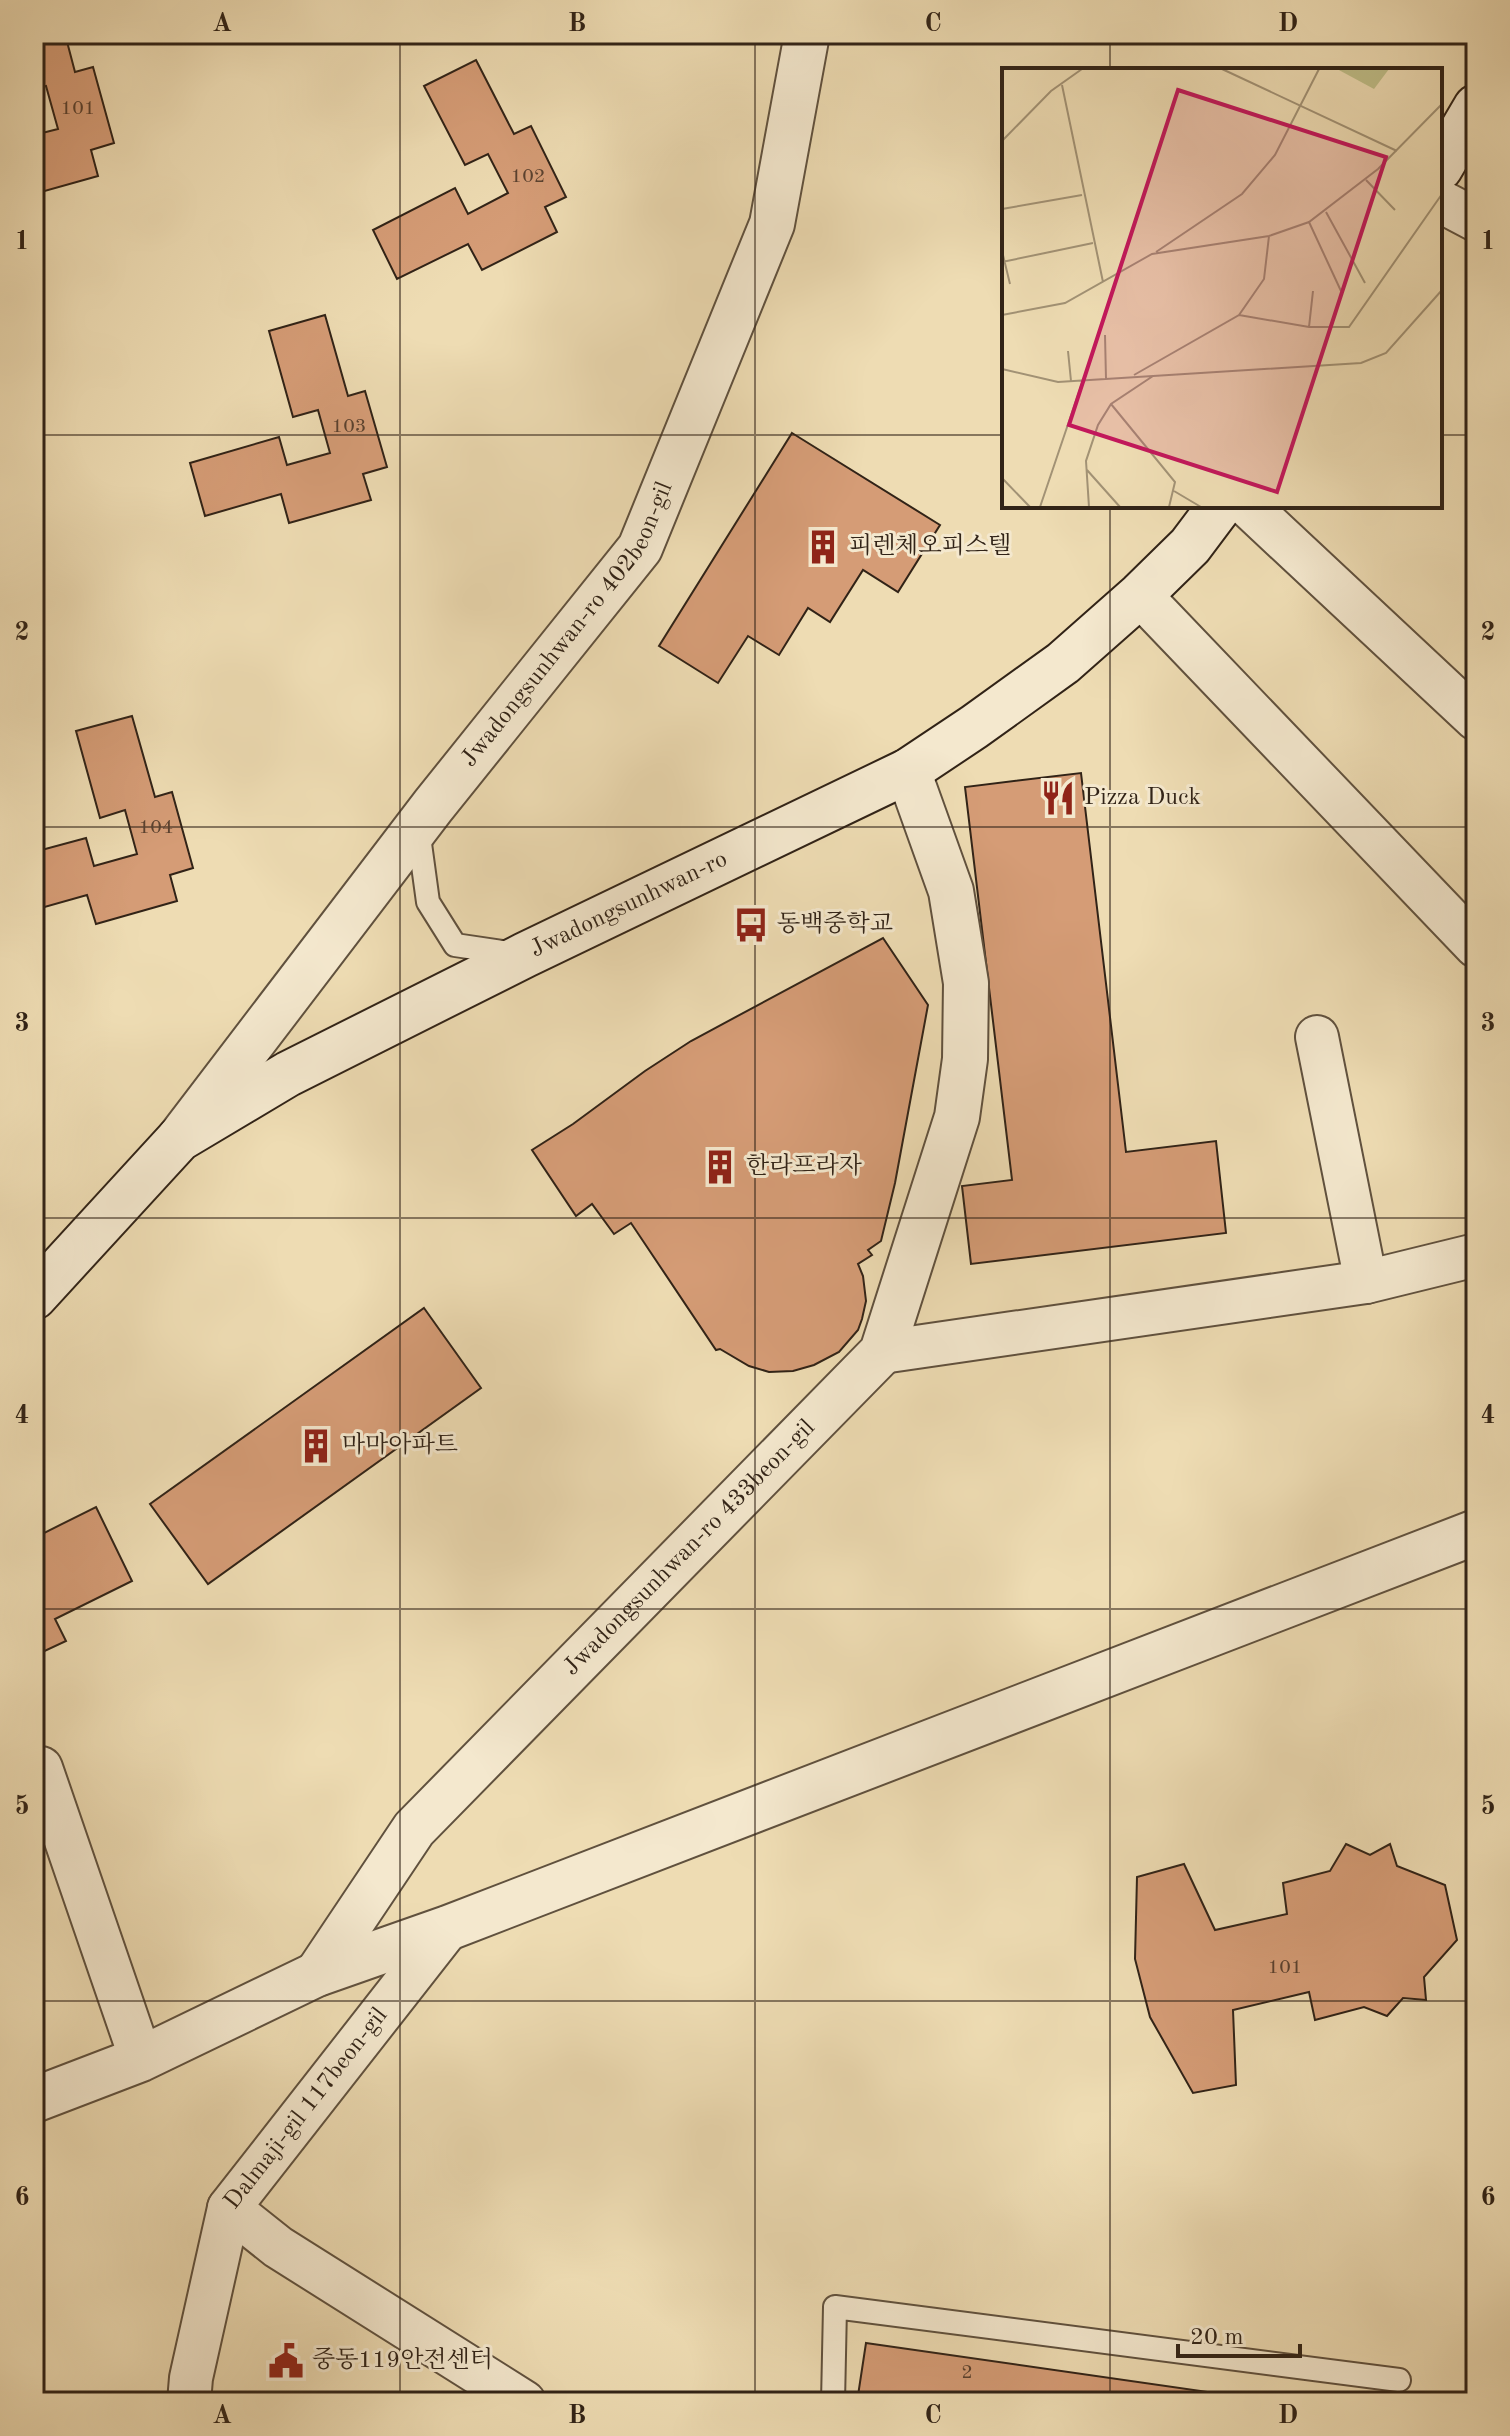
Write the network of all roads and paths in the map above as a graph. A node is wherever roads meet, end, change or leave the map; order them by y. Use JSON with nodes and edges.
{"nodes":[{"id":1,"x":807,"y":34,"type":"edge"},
{"id":2,"x":1476,"y":107,"type":"edge"},
{"id":3,"x":1442,"y":165,"type":"edge"},
{"id":4,"x":1442,"y":202,"type":"edge"},
{"id":5,"x":1476,"y":220,"type":"edge"},
{"id":6,"x":1218,"y":508,"type":"edge"},
{"id":7,"x":1250,"y":508,"type":"edge"},
{"id":8,"x":1140,"y":595,"type":"junction"},
{"id":9,"x":1476,"y":719,"type":"edge"},
{"id":10,"x":908,"y":771,"type":"junction"},
{"id":11,"x":417,"y":826,"type":"junction"},
{"id":12,"x":1476,"y":946,"type":"edge"},
{"id":13,"x":525,"y":955,"type":"junction"},
{"id":14,"x":1317,"y":1037,"type":"dead end"},
{"id":15,"x":179,"y":1139,"type":"junction"},
{"id":16,"x":1476,"y":1255,"type":"edge"},
{"id":17,"x":1366,"y":1282,"type":"junction"},
{"id":18,"x":34,"y":1297,"type":"edge"},
{"id":19,"x":882,"y":1352,"type":"junction"},
{"id":20,"x":1476,"y":1532,"type":"edge"},
{"id":21,"x":41,"y":1768,"type":"dead end"},
{"id":22,"x":448,"y":1928,"type":"junction"},
{"id":23,"x":317,"y":1974,"type":"junction"},
{"id":24,"x":141,"y":2059,"type":"junction"},
{"id":25,"x":34,"y":2100,"type":"edge"},
{"id":26,"x":229,"y":2208,"type":"junction"},
{"id":27,"x":1399,"y":2380,"type":"dead end"},
{"id":28,"x":189,"y":2402,"type":"edge"},
{"id":29,"x":524,"y":2402,"type":"edge"},
{"id":30,"x":833,"y":2402,"type":"edge"}],
"edges":[{"from":1,"to":11,"type":"street","name":"Jwadongsunhwan-ro 402beon-gil"},
{"from":2,"to":3,"type":"street"},
{"from":4,"to":5,"type":"street"},
{"from":6,"to":8,"type":"street","name":"Jwadongsunhwan-ro"},
{"from":7,"to":9,"type":"street"},
{"from":8,"to":10,"type":"street","name":"Jwadongsunhwan-ro"},
{"from":8,"to":12,"type":"street"},
{"from":10,"to":13,"type":"street","name":"Jwadongsunhwan-ro"},
{"from":10,"to":19,"type":"street","name":"Jwadongsunhwan-ro 433beon-gil"},
{"from":11,"to":13,"type":"lane"},
{"from":11,"to":15,"type":"street","name":"Jwadongsunhwan-ro 402beon-gil"},
{"from":13,"to":15,"type":"street","name":"Jwadongsunhwan-ro"},
{"from":14,"to":17,"type":"street"},
{"from":15,"to":18,"type":"street","name":"Jwadongsunhwan-ro"},
{"from":16,"to":17,"type":"street"},
{"from":17,"to":19,"type":"street"},
{"from":19,"to":23,"type":"street","name":"Jwadongsunhwan-ro 433beon-gil"},
{"from":20,"to":22,"type":"street"},
{"from":21,"to":24,"type":"street"},
{"from":22,"to":23,"type":"street"},
{"from":22,"to":26,"type":"street","name":"Dalmaji-gil 117beon-gil"},
{"from":23,"to":24,"type":"street"},
{"from":24,"to":25,"type":"street"},
{"from":26,"to":28,"type":"street","name":"Dalmaji-gil 117beon-gil"},
{"from":26,"to":29,"type":"street"},
{"from":27,"to":30,"type":"lane"}]}
